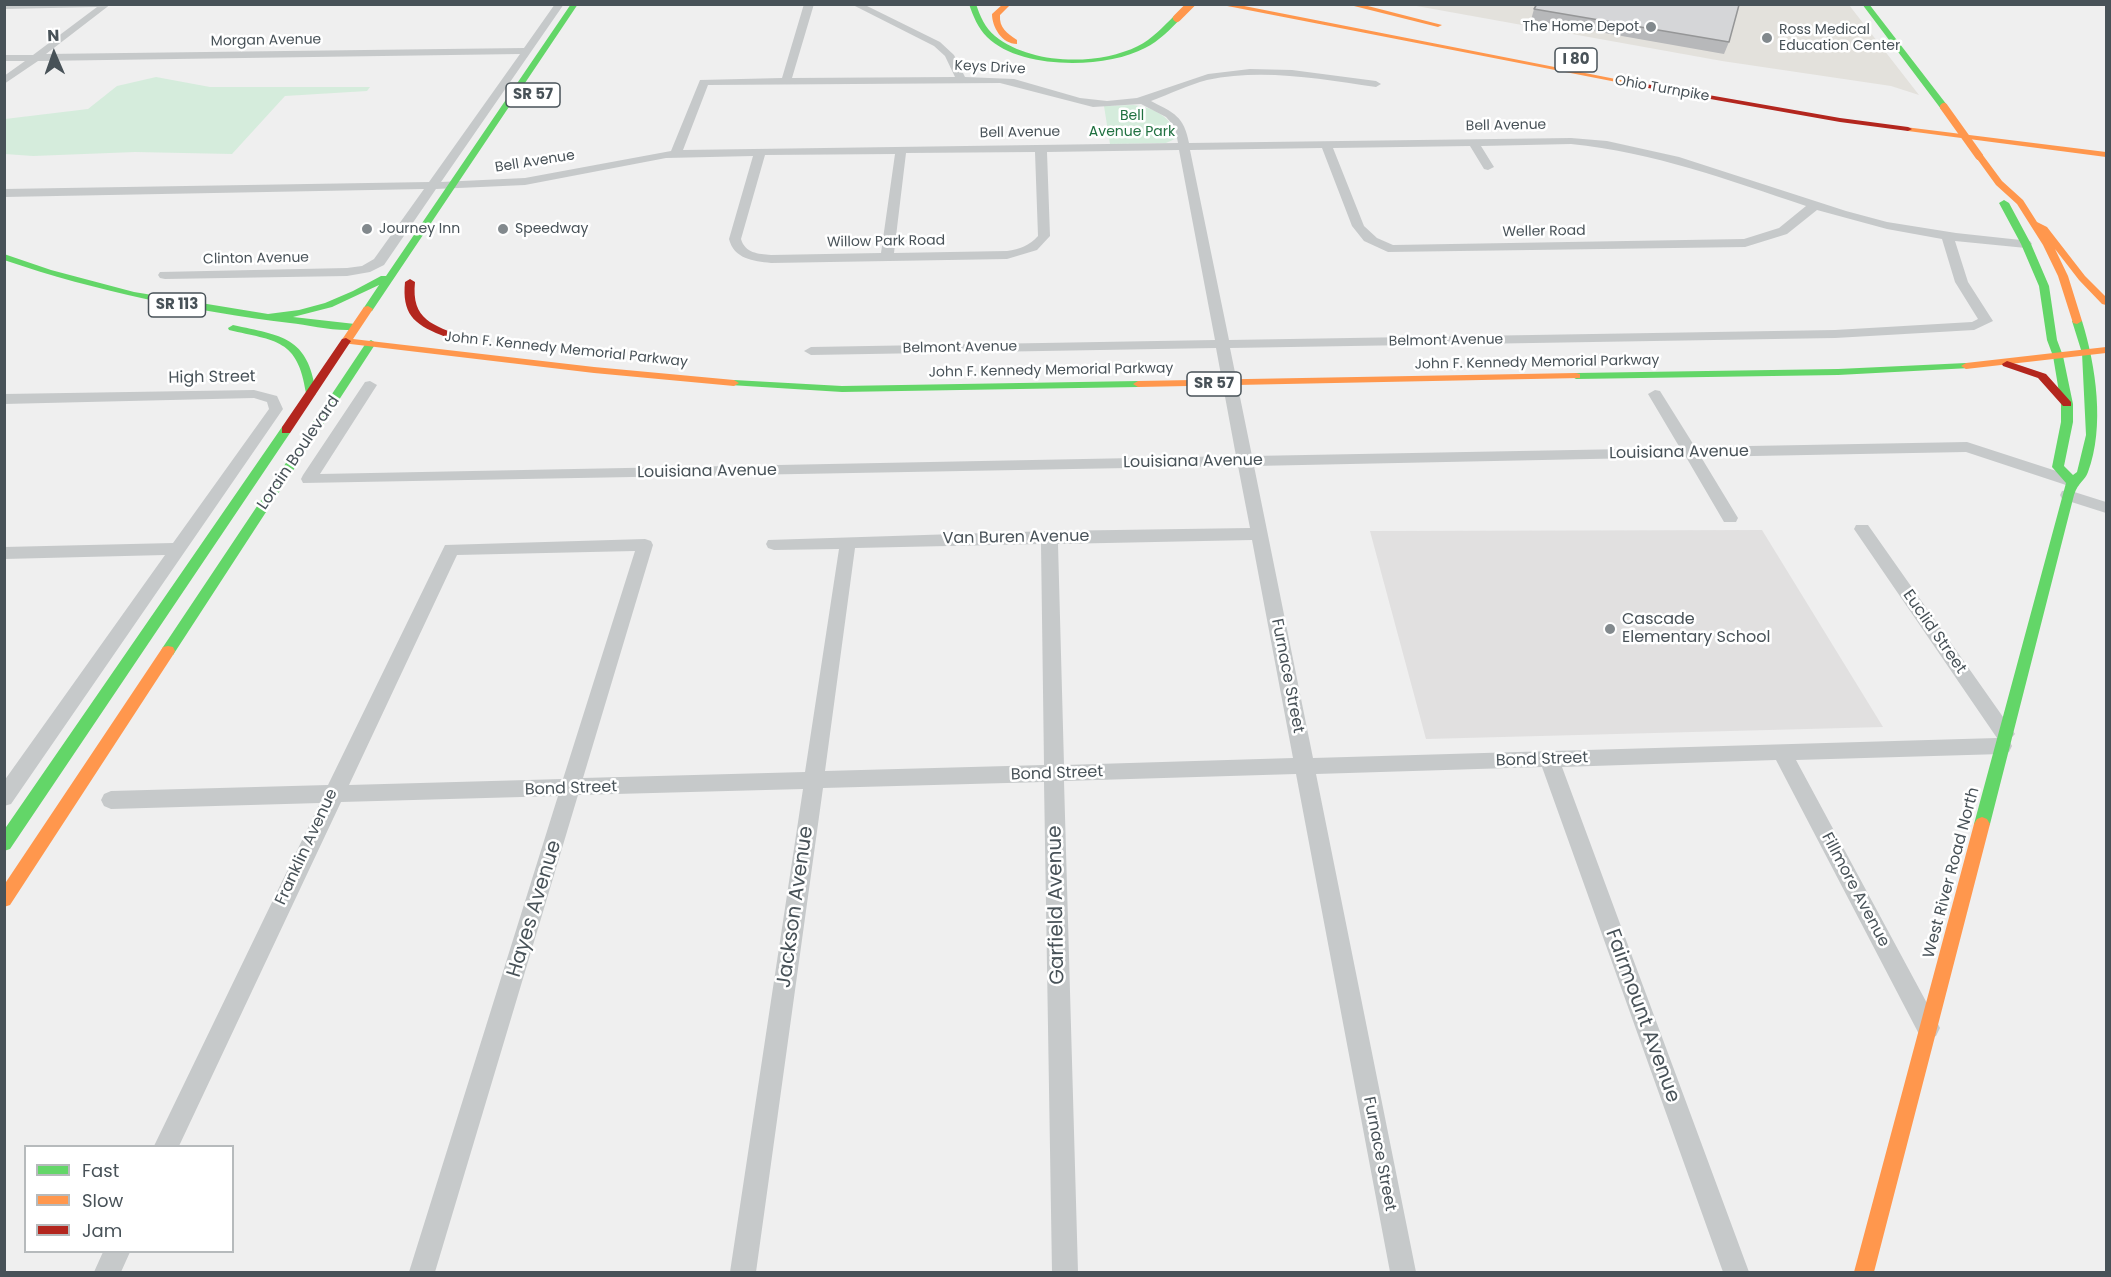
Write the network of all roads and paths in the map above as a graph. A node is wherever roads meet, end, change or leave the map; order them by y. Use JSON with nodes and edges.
{"nodes":[{"id":1,"x":102,"y":4,"type":"edge"},
{"id":2,"x":107,"y":4,"type":"edge"},
{"id":3,"x":560,"y":4,"type":"edge"},
{"id":4,"x":575,"y":4,"type":"edge"},
{"id":5,"x":809,"y":4,"type":"edge"},
{"id":6,"x":855,"y":4,"type":"edge"},
{"id":7,"x":972,"y":4,"type":"edge"},
{"id":8,"x":1008,"y":4,"type":"edge"},
{"id":9,"x":1191,"y":4,"type":"edge"},
{"id":10,"x":1220,"y":4,"type":"edge"},
{"id":11,"x":1283,"y":4,"type":"edge"},
{"id":12,"x":1349,"y":4,"type":"edge"},
{"id":13,"x":1865,"y":4,"type":"edge"},
{"id":14,"x":4,"y":6,"type":"edge"},
{"id":15,"x":1175,"y":13,"type":"edge"},
{"id":16,"x":1455,"y":29,"type":"dead end"},
{"id":17,"x":1345,"y":30,"type":"junction"},
{"id":18,"x":527,"y":51,"type":"junction"},
{"id":19,"x":4,"y":58,"type":"edge"},
{"id":20,"x":35,"y":58,"type":"junction"},
{"id":21,"x":961,"y":80,"type":"junction"},
{"id":22,"x":4,"y":81,"type":"edge"},
{"id":23,"x":786,"y":81,"type":"junction"},
{"id":24,"x":1377,"y":84,"type":"dead end"},
{"id":25,"x":1142,"y":100,"type":"junction"},
{"id":26,"x":1817,"y":102,"type":"dead end"},
{"id":27,"x":1869,"y":110,"type":"dead end"},
{"id":28,"x":1473,"y":142,"type":"junction"},
{"id":29,"x":2106,"y":142,"type":"edge"},
{"id":30,"x":1326,"y":144,"type":"junction"},
{"id":31,"x":1184,"y":146,"type":"junction"},
{"id":32,"x":1041,"y":148,"type":"junction"},
{"id":33,"x":901,"y":150,"type":"junction"},
{"id":34,"x":760,"y":152,"type":"junction"},
{"id":35,"x":676,"y":153,"type":"junction"},
{"id":36,"x":2106,"y":155,"type":"edge"},
{"id":37,"x":1488,"y":167,"type":"dead end"},
{"id":38,"x":481,"y":172,"type":"dead end"},
{"id":39,"x":1999,"y":183,"type":"junction"},
{"id":40,"x":473,"y":184,"type":"junction"},
{"id":41,"x":433,"y":185,"type":"junction"},
{"id":42,"x":453,"y":185,"type":"junction"},
{"id":43,"x":4,"y":193,"type":"edge"},
{"id":44,"x":460,"y":204,"type":"dead end"},
{"id":45,"x":1815,"y":205,"type":"junction"},
{"id":46,"x":2036,"y":224,"type":"junction"},
{"id":47,"x":1948,"y":237,"type":"junction"},
{"id":48,"x":2026,"y":244,"type":"junction"},
{"id":49,"x":887,"y":257,"type":"junction"},
{"id":50,"x":4,"y":258,"type":"edge"},
{"id":51,"x":393,"y":272,"type":"junction"},
{"id":52,"x":165,"y":276,"type":"dead end"},
{"id":53,"x":398,"y":300,"type":"dead end"},
{"id":54,"x":2106,"y":302,"type":"edge"},
{"id":55,"x":268,"y":317,"type":"junction"},
{"id":56,"x":356,"y":327,"type":"junction"},
{"id":57,"x":414,"y":333,"type":"dead end"},
{"id":58,"x":301,"y":335,"type":"dead end"},
{"id":59,"x":2068,"y":338,"type":"junction"},
{"id":60,"x":341,"y":340,"type":"junction"},
{"id":61,"x":371,"y":343,"type":"junction"},
{"id":62,"x":1222,"y":344,"type":"junction"},
{"id":63,"x":2106,"y":350,"type":"edge"},
{"id":64,"x":811,"y":351,"type":"dead end"},
{"id":65,"x":2087,"y":353,"type":"junction"},
{"id":66,"x":2058,"y":356,"type":"junction"},
{"id":67,"x":1674,"y":360,"type":"dead end"},
{"id":68,"x":2000,"y":363,"type":"junction"},
{"id":69,"x":1376,"y":366,"type":"dead end"},
{"id":70,"x":1028,"y":372,"type":"dead end"},
{"id":71,"x":1229,"y":372,"type":"junction"},
{"id":72,"x":970,"y":373,"type":"dead end"},
{"id":73,"x":370,"y":385,"type":"dead end"},
{"id":74,"x":310,"y":393,"type":"junction"},
{"id":75,"x":1655,"y":394,"type":"dead end"},
{"id":76,"x":4,"y":399,"type":"edge"},
{"id":77,"x":2067,"y":404,"type":"junction"},
{"id":78,"x":1690,"y":453,"type":"junction"},
{"id":79,"x":1245,"y":461,"type":"junction"},
{"id":80,"x":2070,"y":489,"type":"junction"},
{"id":81,"x":2106,"y":508,"type":"edge"},
{"id":82,"x":1730,"y":518,"type":"dead end"},
{"id":83,"x":1862,"y":530,"type":"dead end"},
{"id":84,"x":1258,"y":534,"type":"junction"},
{"id":85,"x":1049,"y":537,"type":"junction"},
{"id":86,"x":849,"y":542,"type":"junction"},
{"id":87,"x":774,"y":544,"type":"dead end"},
{"id":88,"x":179,"y":549,"type":"junction"},
{"id":89,"x":451,"y":549,"type":"joint"},
{"id":90,"x":4,"y":553,"type":"edge"},
{"id":91,"x":2004,"y":740,"type":"junction"},
{"id":92,"x":1782,"y":753,"type":"junction"},
{"id":93,"x":1549,"y":759,"type":"junction"},
{"id":94,"x":1304,"y":767,"type":"junction"},
{"id":95,"x":1055,"y":774,"type":"junction"},
{"id":96,"x":814,"y":781,"type":"junction"},
{"id":97,"x":572,"y":789,"type":"junction"},
{"id":98,"x":332,"y":795,"type":"junction"},
{"id":99,"x":4,"y":798,"type":"edge"},
{"id":100,"x":111,"y":800,"type":"dead end"},
{"id":101,"x":4,"y":844,"type":"edge"},
{"id":102,"x":4,"y":900,"type":"edge"},
{"id":103,"x":1928,"y":1028,"type":"junction"},
{"id":104,"x":166,"y":1145,"type":"edge"},
{"id":105,"x":116,"y":1253,"type":"edge"},
{"id":106,"x":107,"y":1272,"type":"edge"},
{"id":107,"x":422,"y":1272,"type":"edge"},
{"id":108,"x":743,"y":1272,"type":"edge"},
{"id":109,"x":1065,"y":1272,"type":"edge"},
{"id":110,"x":1402,"y":1272,"type":"edge"},
{"id":111,"x":1736,"y":1272,"type":"edge"},
{"id":112,"x":1864,"y":1272,"type":"edge"}],
"edges":[{"from":1,"to":14,"type":"street"},
{"from":2,"to":20,"type":"street"},
{"from":3,"to":18,"type":"street"},
{"from":4,"to":42,"type":"main road","name":"Lorain Boulevard","number":"SR 57"},
{"from":5,"to":23,"type":"street"},
{"from":6,"to":21,"type":"street"},
{"from":7,"to":15,"type":"main road"},
{"from":8,"to":15,"type":"main road"},
{"from":9,"to":15,"type":"main road","bridge":true},
{"from":9,"to":17,"type":"main road"},
{"from":10,"to":17,"type":"main road","name":"Ohio Turnpike","number":"I 80"},
{"from":11,"to":26,"type":"main road","name":"Ohio Turnpike","number":"I 80"},
{"from":12,"to":16,"type":"main road"},
{"from":13,"to":39,"type":"main road","name":"West River Road North","bridge":true},
{"from":17,"to":36,"type":"main road","name":"Ohio Turnpike","number":"I 80"},
{"from":18,"to":20,"type":"street","name":"Morgan Avenue"},
{"from":18,"to":41,"type":"street"},
{"from":19,"to":20,"type":"street","name":"Morgan Avenue"},
{"from":20,"to":22,"type":"street"},
{"from":21,"to":23,"type":"street","name":"Keys Drive"},
{"from":21,"to":25,"type":"street","name":"Keys Drive"},
{"from":23,"to":35,"type":"street","name":"Keys Drive"},
{"from":24,"to":25,"type":"street","name":"Keys Drive"},
{"from":25,"to":31,"type":"street","name":"Furnace Street"},
{"from":27,"to":29,"type":"main road"},
{"from":28,"to":30,"type":"street","name":"Bell Avenue"},
{"from":28,"to":37,"type":"street"},
{"from":28,"to":45,"type":"street","name":"Bell Avenue"},
{"from":30,"to":31,"type":"street","name":"Bell Avenue"},
{"from":30,"to":45,"type":"street","name":"Weller Road"},
{"from":31,"to":32,"type":"street","name":"Bell Avenue"},
{"from":31,"to":62,"type":"street","name":"Furnace Street"},
{"from":32,"to":33,"type":"street","name":"Bell Avenue"},
{"from":32,"to":49,"type":"street","name":"Willow Park Road"},
{"from":33,"to":34,"type":"street","name":"Bell Avenue"},
{"from":33,"to":49,"type":"street"},
{"from":34,"to":35,"type":"street","name":"Bell Avenue"},
{"from":34,"to":49,"type":"street","name":"Willow Park Road"},
{"from":35,"to":40,"type":"street","name":"Bell Avenue"},
{"from":38,"to":40,"type":"main road"},
{"from":39,"to":46,"type":"main road","name":"West River Road North"},
{"from":39,"to":48,"type":"main road","name":"West River Road North"},
{"from":40,"to":42,"type":"street","name":"Bell Avenue"},
{"from":40,"to":44,"type":"main road"},
{"from":41,"to":42,"type":"street","name":"Bell Avenue"},
{"from":41,"to":43,"type":"street","name":"Bell Avenue"},
{"from":41,"to":52,"type":"street","name":"Clinton Avenue"},
{"from":42,"to":51,"type":"main road","name":"Lorain Boulevard","number":"SR 57"},
{"from":45,"to":47,"type":"street","name":"Bell Avenue"},
{"from":46,"to":54,"type":"main road"},
{"from":46,"to":59,"type":"main road","name":"West River Road North"},
{"from":47,"to":48,"type":"street","name":"Bell Avenue"},
{"from":47,"to":62,"type":"street","name":"Belmont Avenue"},
{"from":48,"to":59,"type":"main road","name":"West River Road North"},
{"from":50,"to":55,"type":"main road","number":"SR 113"},
{"from":51,"to":55,"type":"main road"},
{"from":51,"to":56,"type":"main road","name":"Lorain Boulevard","number":"SR 57"},
{"from":53,"to":57,"type":"main road","name":"John F. Kennedy Memorial Parkway"},
{"from":55,"to":56,"type":"main road","number":"SR 113"},
{"from":56,"to":60,"type":"main road","name":"Lorain Boulevard","number":"SR 57"},
{"from":56,"to":61,"type":"main road","name":"Lorain Boulevard","number":"SR 113"},
{"from":58,"to":74,"type":"main road"},
{"from":59,"to":65,"type":"main road","name":"West River Road North"},
{"from":59,"to":66,"type":"main road","name":"West River Road North"},
{"from":60,"to":61,"type":"main road","name":"John F. Kennedy Memorial Parkway","number":"SR 57"},
{"from":60,"to":74,"type":"main road","name":"Lorain Boulevard"},
{"from":61,"to":71,"type":"main road","name":"John F. Kennedy Memorial Parkway","number":"SR 57"},
{"from":61,"to":102,"type":"main road","name":"Lorain Boulevard"},
{"from":62,"to":64,"type":"street","name":"Belmont Avenue"},
{"from":62,"to":71,"type":"street","name":"Furnace Street"},
{"from":63,"to":65,"type":"main road","name":"John F. Kennedy Memorial Parkway","number":"SR 57"},
{"from":65,"to":66,"type":"main road","name":"John F. Kennedy Memorial Parkway","number":"SR 57"},
{"from":65,"to":80,"type":"main road","name":"West River Road North"},
{"from":66,"to":68,"type":"main road","name":"John F. Kennedy Memorial Parkway","number":"SR 57"},
{"from":66,"to":77,"type":"main road","name":"West River Road North"},
{"from":67,"to":69,"type":"main road","name":"John F. Kennedy Memorial Parkway"},
{"from":68,"to":71,"type":"main road","name":"John F. Kennedy Memorial Parkway","number":"SR 57"},
{"from":68,"to":77,"type":"main road"},
{"from":70,"to":72,"type":"main road","name":"John F. Kennedy Memorial Parkway"},
{"from":71,"to":79,"type":"street","name":"Furnace Street"},
{"from":73,"to":79,"type":"street","name":"Louisiana Avenue"},
{"from":74,"to":101,"type":"main road","name":"Lorain Boulevard"},
{"from":75,"to":78,"type":"street"},
{"from":76,"to":88,"type":"street","name":"High Street"},
{"from":77,"to":80,"type":"main road","name":"West River Road North"},
{"from":78,"to":79,"type":"street","name":"Louisiana Avenue"},
{"from":78,"to":80,"type":"street","name":"Louisiana Avenue"},
{"from":78,"to":82,"type":"street"},
{"from":79,"to":84,"type":"street","name":"Furnace Street"},
{"from":80,"to":81,"type":"street","name":"Louisiana Avenue"},
{"from":80,"to":91,"type":"main road","name":"West River Road North"},
{"from":83,"to":91,"type":"street","name":"Euclid Street"},
{"from":84,"to":85,"type":"street","name":"Van Buren Avenue"},
{"from":84,"to":94,"type":"street","name":"Furnace Street"},
{"from":85,"to":86,"type":"street","name":"Van Buren Avenue"},
{"from":85,"to":95,"type":"street","name":"Garfield Avenue"},
{"from":86,"to":87,"type":"street","name":"Van Buren Avenue"},
{"from":86,"to":96,"type":"street","name":"Jackson Avenue"},
{"from":88,"to":90,"type":"street"},
{"from":88,"to":99,"type":"street"},
{"from":89,"to":97,"type":"street","name":"Hayes Avenue"},
{"from":89,"to":98,"type":"street","name":"Franklin Avenue"},
{"from":91,"to":92,"type":"street","name":"Bond Street"},
{"from":91,"to":103,"type":"main road","name":"West River Road North"},
{"from":92,"to":93,"type":"street","name":"Bond Street"},
{"from":92,"to":103,"type":"street","name":"Fillmore Avenue"},
{"from":93,"to":94,"type":"street","name":"Bond Street"},
{"from":93,"to":111,"type":"street","name":"Fairmount Avenue"},
{"from":94,"to":95,"type":"street","name":"Bond Street"},
{"from":94,"to":110,"type":"street","name":"Furnace Street"},
{"from":95,"to":96,"type":"street","name":"Bond Street"},
{"from":95,"to":109,"type":"street","name":"Garfield Avenue"},
{"from":96,"to":97,"type":"street","name":"Bond Street"},
{"from":96,"to":108,"type":"street","name":"Jackson Avenue"},
{"from":97,"to":98,"type":"street","name":"Bond Street"},
{"from":97,"to":107,"type":"street","name":"Hayes Avenue"},
{"from":98,"to":100,"type":"street","name":"Bond Street"},
{"from":98,"to":104,"type":"street","name":"Franklin Avenue"},
{"from":103,"to":112,"type":"main road","name":"West River Road North"},
{"from":105,"to":106,"type":"street"}]}
